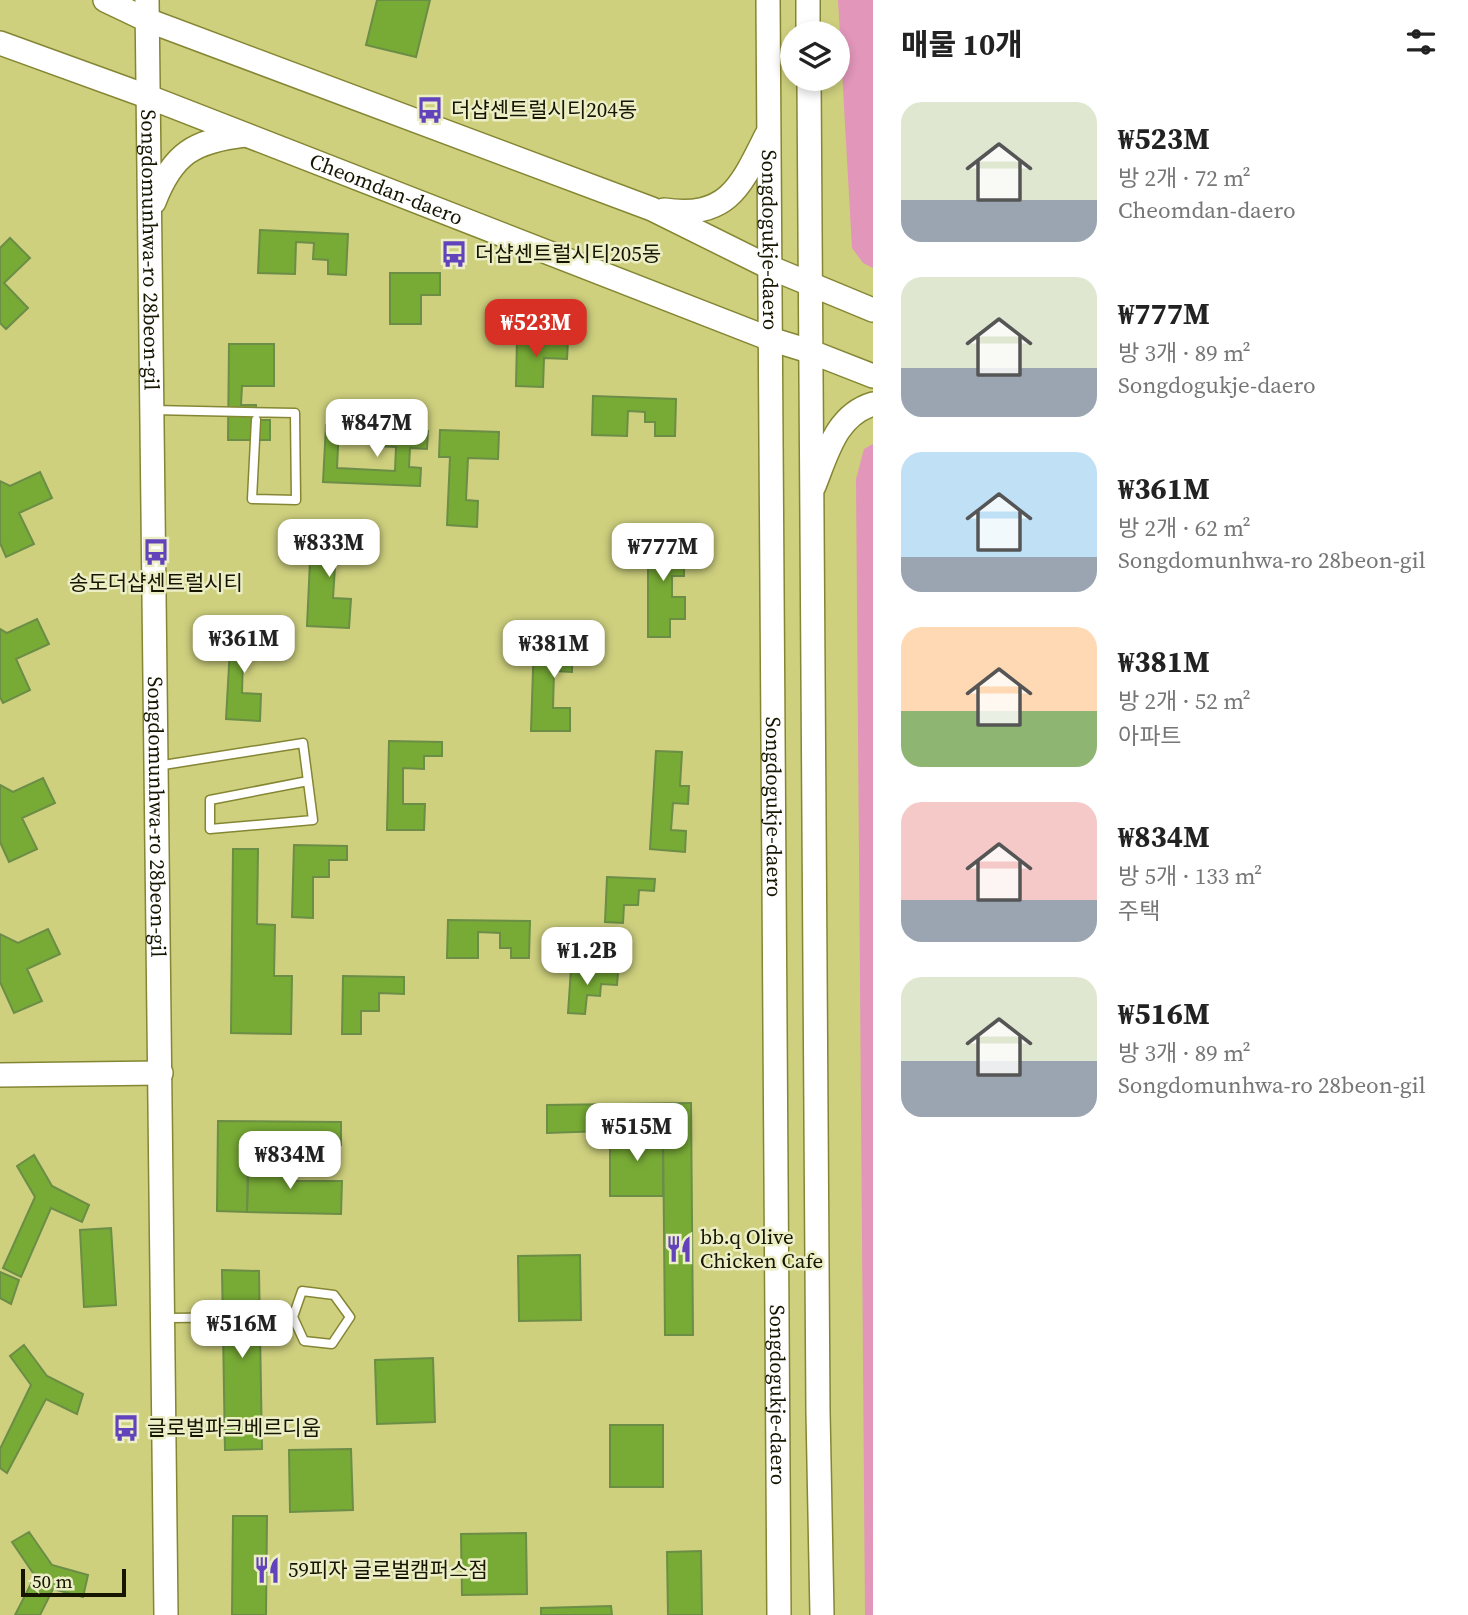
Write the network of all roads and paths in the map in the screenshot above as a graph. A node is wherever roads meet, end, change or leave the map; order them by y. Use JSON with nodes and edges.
{"nodes":[{"id":1,"x":104,"y":0,"type":"edge"},
{"id":2,"x":768,"y":0,"type":"edge"},
{"id":3,"x":808,"y":0,"type":"edge"},
{"id":4,"x":147,"y":10,"type":"edge"},
{"id":5,"x":808,"y":21,"type":"edge"},
{"id":6,"x":0,"y":43,"type":"edge"},
{"id":7,"x":808,"y":91,"type":"edge"},
{"id":8,"x":149,"y":97,"type":"junction"},
{"id":9,"x":768,"y":130,"type":"junction"},
{"id":10,"x":245,"y":135,"type":"junction"},
{"id":11,"x":652,"y":209,"type":"junction"},
{"id":12,"x":150,"y":212,"type":"junction"},
{"id":13,"x":769,"y":267,"type":"junction"},
{"id":14,"x":810,"y":286,"type":"junction"},
{"id":15,"x":873,"y":310,"type":"edge"},
{"id":16,"x":770,"y":339,"type":"junction"},
{"id":17,"x":809,"y":351,"type":"junction"},
{"id":18,"x":873,"y":376,"type":"edge"},
{"id":19,"x":873,"y":404,"type":"edge"},
{"id":20,"x":153,"y":410,"type":"junction"},
{"id":21,"x":256,"y":420,"type":"dead end"},
{"id":22,"x":810,"y":495,"type":"junction"},
{"id":23,"x":157,"y":766,"type":"junction"},
{"id":24,"x":308,"y":782,"type":"junction"},
{"id":25,"x":161,"y":1073,"type":"junction"},
{"id":26,"x":0,"y":1075,"type":"edge"},
{"id":27,"x":293,"y":1317,"type":"junction"},
{"id":28,"x":163,"y":1318,"type":"junction"},
{"id":29,"x":166,"y":1615,"type":"edge"},
{"id":30,"x":779,"y":1615,"type":"edge"},
{"id":31,"x":822,"y":1615,"type":"edge"}],
"edges":[{"from":1,"to":4,"type":"main road"},
{"from":2,"to":9,"type":"main road","name":"Songdogukje-daero"},
{"from":3,"to":5,"type":"main road"},
{"from":4,"to":8,"type":"main road","name":"Songdomunhwa-ro 28beon-gil"},
{"from":4,"to":11,"type":"main road"},
{"from":6,"to":8,"type":"main road","name":"Cheomdan-daero"},
{"from":7,"to":14,"type":"main road","name":"Songdogukje-daero"},
{"from":8,"to":10,"type":"main road","name":"Cheomdan-daero"},
{"from":8,"to":12,"type":"main road","name":"Songdomunhwa-ro 28beon-gil"},
{"from":9,"to":11,"type":"main road"},
{"from":9,"to":13,"type":"main road","name":"Songdogukje-daero"},
{"from":10,"to":12,"type":"main road"},
{"from":10,"to":16,"type":"main road","name":"Cheomdan-daero"},
{"from":11,"to":13,"type":"main road"},
{"from":12,"to":20,"type":"main road","name":"Songdomunhwa-ro 28beon-gil"},
{"from":13,"to":14,"type":"main road"},
{"from":13,"to":16,"type":"main road","name":"Songdogukje-daero"},
{"from":14,"to":15,"type":"main road"},
{"from":14,"to":17,"type":"main road","name":"Songdogukje-daero"},
{"from":16,"to":17,"type":"main road","name":"Cheomdan-daero"},
{"from":16,"to":30,"type":"main road","name":"Songdogukje-daero"},
{"from":17,"to":18,"type":"main road","name":"Cheomdan-daero"},
{"from":17,"to":22,"type":"main road","name":"Songdogukje-daero"},
{"from":19,"to":22,"type":"main road"},
{"from":20,"to":21,"type":"lane"},
{"from":20,"to":23,"type":"main road","name":"Songdomunhwa-ro 28beon-gil"},
{"from":22,"to":31,"type":"main road","name":"Songdogukje-daero"},
{"from":23,"to":24,"type":"lane"},
{"from":23,"to":25,"type":"main road","name":"Songdomunhwa-ro 28beon-gil"},
{"from":24,"to":24,"type":"lane"},
{"from":25,"to":26,"type":"main road"},
{"from":25,"to":28,"type":"main road","name":"Songdomunhwa-ro 28beon-gil"},
{"from":27,"to":27,"type":"lane"},
{"from":27,"to":28,"type":"lane"},
{"from":28,"to":29,"type":"main road","name":"Songdomunhwa-ro 28beon-gil"}]}
